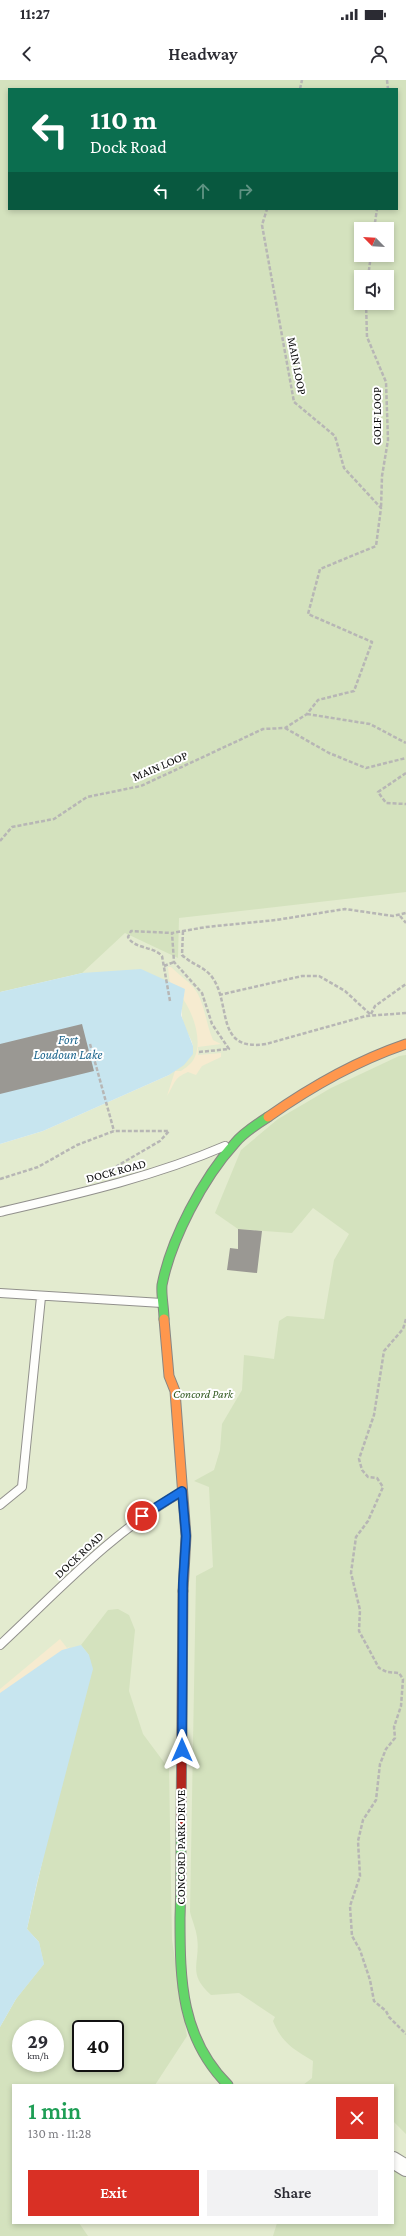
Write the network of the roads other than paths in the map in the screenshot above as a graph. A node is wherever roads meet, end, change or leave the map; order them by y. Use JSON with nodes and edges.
{"nodes":[{"id":1,"x":406,"y":1044,"type":"edge"},
{"id":2,"x":234,"y":1142,"type":"junction"},
{"id":3,"x":0,"y":1212,"type":"edge"},
{"id":4,"x":0,"y":1293,"type":"edge"},
{"id":5,"x":41,"y":1297,"type":"junction"},
{"id":6,"x":163,"y":1303,"type":"junction"},
{"id":7,"x":182,"y":1491,"type":"junction"},
{"id":8,"x":0,"y":1505,"type":"edge"},
{"id":9,"x":0,"y":1645,"type":"edge"},
{"id":10,"x":221,"y":2078,"type":"junction"},
{"id":11,"x":215,"y":2084,"type":"edge"},
{"id":12,"x":227,"y":2084,"type":"edge"},
{"id":13,"x":394,"y":2161,"type":"edge"},
{"id":14,"x":406,"y":2168,"type":"edge"}],
"edges":[{"from":1,"to":2,"type":"street","name":"CONCORD PARK DRIVE"},
{"from":2,"to":3,"type":"lane","name":"DOCK ROAD"},
{"from":2,"to":6,"type":"street","name":"CONCORD PARK DRIVE"},
{"from":4,"to":5,"type":"lane"},
{"from":5,"to":6,"type":"lane"},
{"from":5,"to":8,"type":"lane"},
{"from":6,"to":7,"type":"street","name":"CONCORD PARK DRIVE"},
{"from":7,"to":9,"type":"lane","name":"DOCK ROAD"},
{"from":7,"to":10,"type":"street","name":"CONCORD PARK DRIVE"},
{"from":10,"to":11,"type":"lane"},
{"from":10,"to":12,"type":"street","name":"CONCORD PARK DRIVE"},
{"from":13,"to":14,"type":"street"}]}
